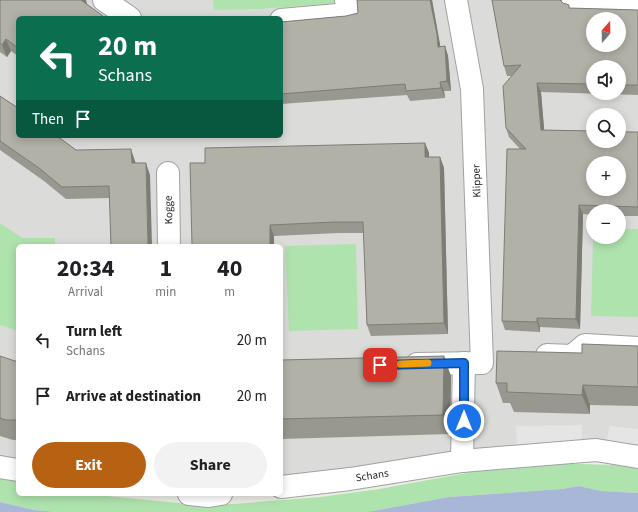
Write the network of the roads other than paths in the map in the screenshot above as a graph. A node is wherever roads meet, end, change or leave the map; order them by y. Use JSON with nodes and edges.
{"nodes":[{"id":1,"x":346,"y":0,"type":"edge"},
{"id":2,"x":456,"y":0,"type":"edge"},
{"id":3,"x":107,"y":1,"type":"edge"},
{"id":4,"x":573,"y":2,"type":"dead end"},
{"id":5,"x":638,"y":4,"type":"edge"},
{"id":6,"x":127,"y":16,"type":"edge"},
{"id":7,"x":283,"y":20,"type":"edge"},
{"id":8,"x":168,"y":173,"type":"dead end"},
{"id":9,"x":169,"y":244,"type":"edge"},
{"id":10,"x":638,"y":348,"type":"edge"},
{"id":11,"x":526,"y":355,"type":"edge"},
{"id":12,"x":482,"y":358,"type":"junction"},
{"id":13,"x":396,"y":364,"type":"edge"},
{"id":14,"x":638,"y":457,"type":"edge"},
{"id":15,"x":462,"y":461,"type":"junction"},
{"id":16,"x":0,"y":467,"type":"edge"},
{"id":17,"x":16,"y":470,"type":"edge"},
{"id":18,"x":283,"y":487,"type":"edge"}],
"edges":[{"from":1,"to":7,"type":"street"},
{"from":2,"to":12,"type":"street","name":"Klipper"},
{"from":3,"to":6,"type":"street"},
{"from":4,"to":5,"type":"street"},
{"from":8,"to":9,"type":"street","name":"Kogge"},
{"from":10,"to":11,"type":"street"},
{"from":12,"to":13,"type":"street"},
{"from":12,"to":15,"type":"street"},
{"from":14,"to":15,"type":"street","name":"Schans"},
{"from":15,"to":18,"type":"street","name":"Schans"},
{"from":16,"to":17,"type":"street"}]}
